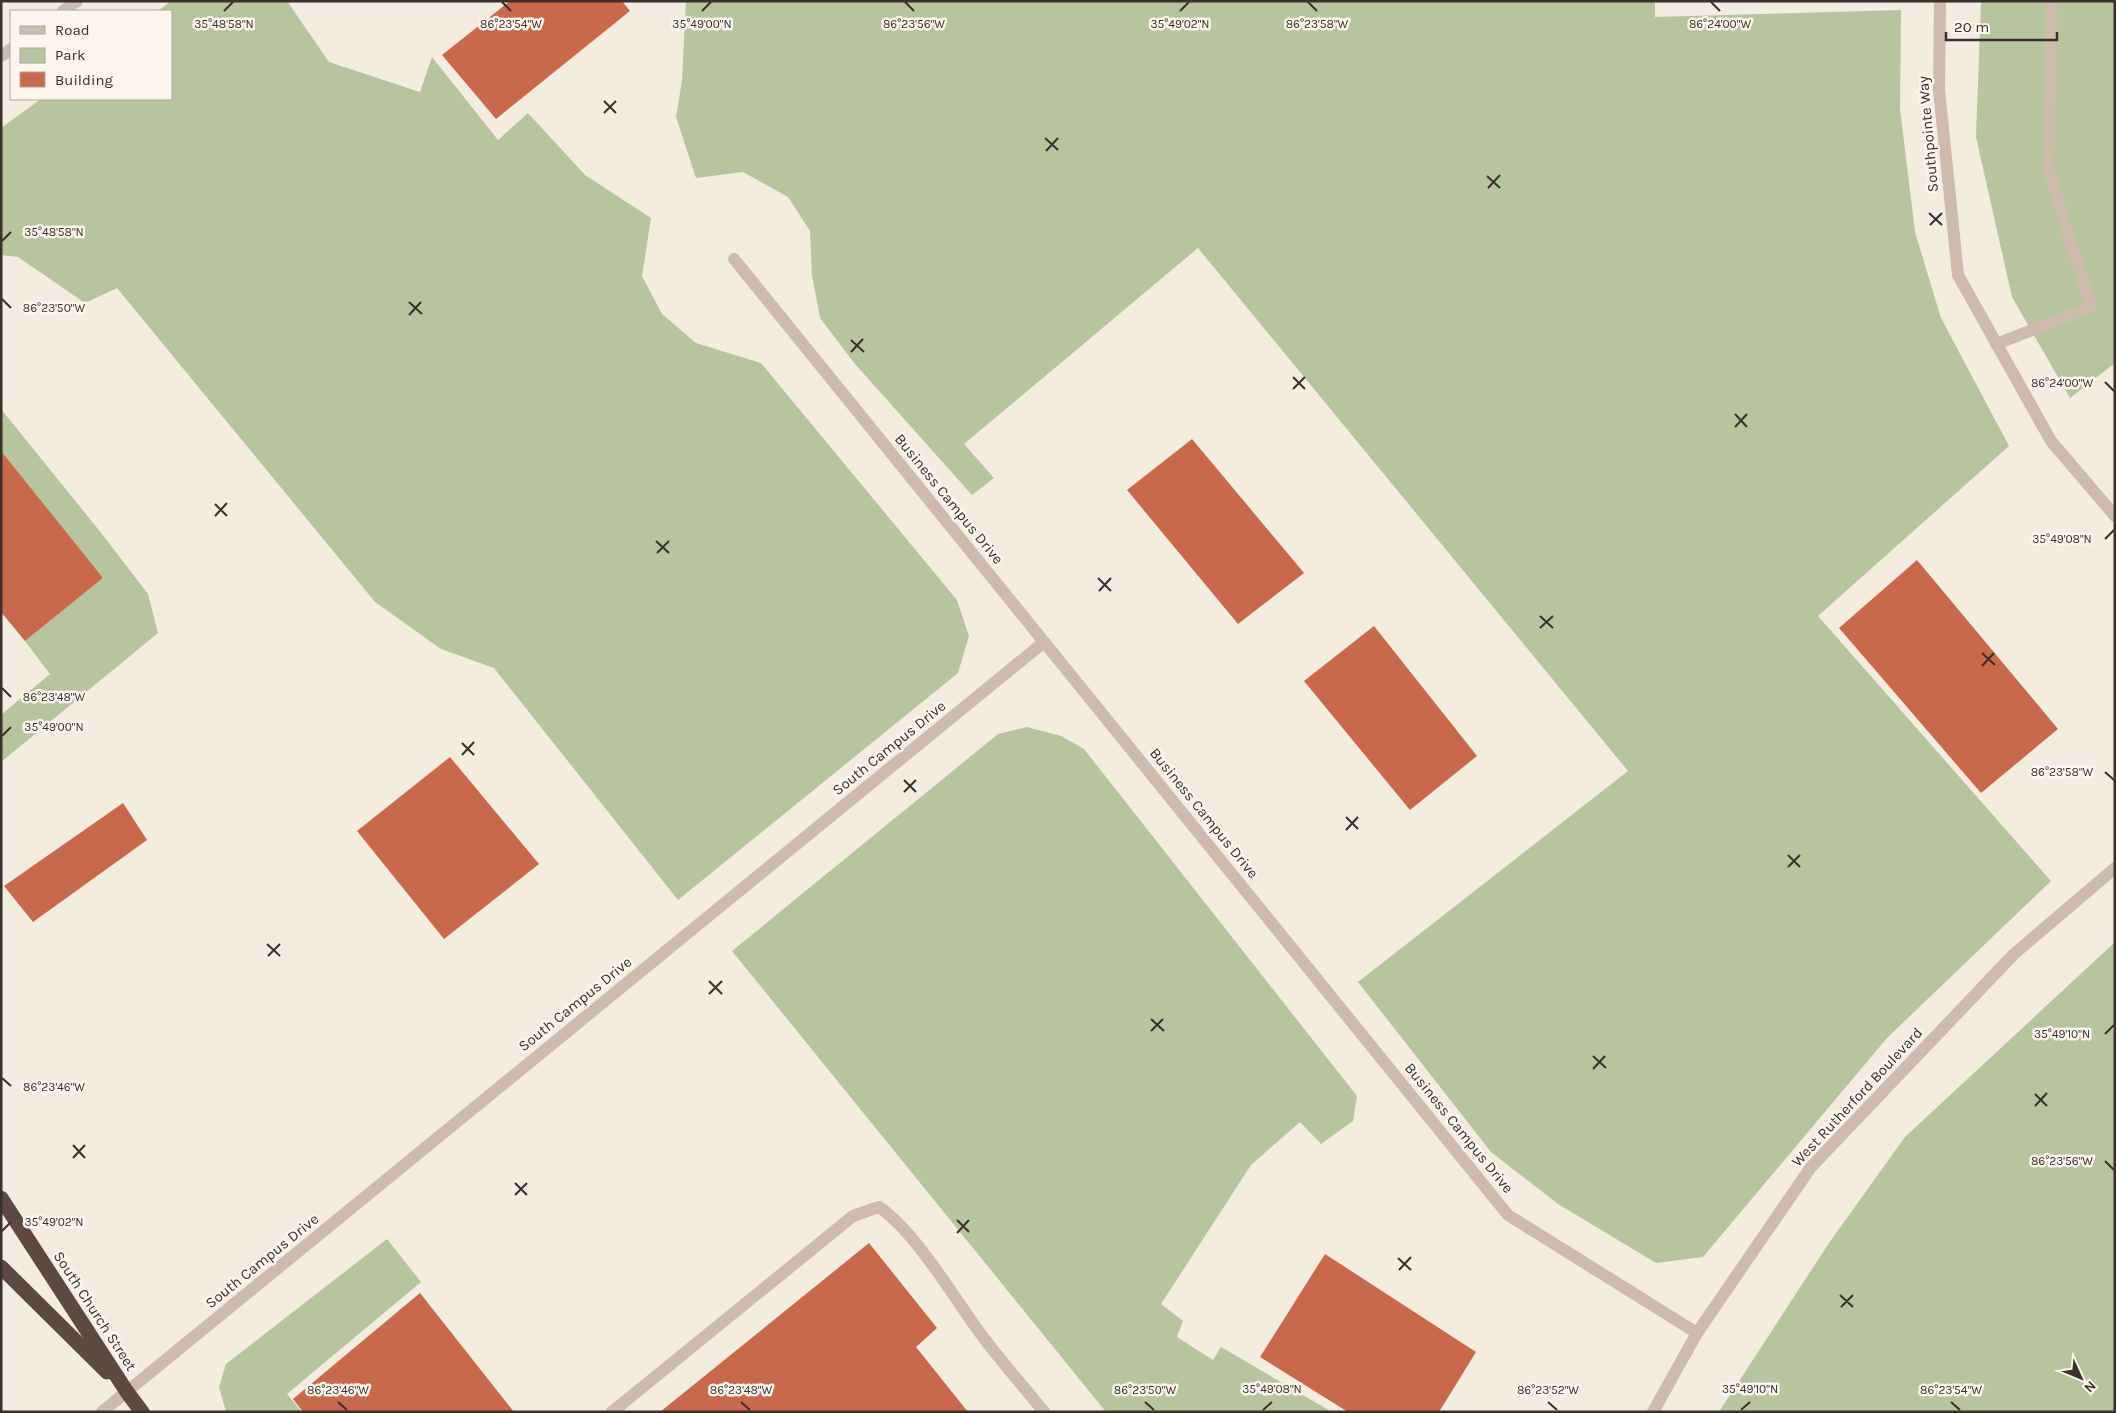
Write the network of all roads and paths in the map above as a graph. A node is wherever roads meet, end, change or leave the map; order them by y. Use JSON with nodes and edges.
{"nodes":[{"id":1,"x":1940,"y":1,"type":"edge"},
{"id":2,"x":2052,"y":1,"type":"edge"},
{"id":3,"x":734,"y":259,"type":"dead end"},
{"id":4,"x":1996,"y":344,"type":"junction"},
{"id":5,"x":2115,"y":516,"type":"edge"},
{"id":6,"x":1044,"y":642,"type":"junction"},
{"id":7,"x":2115,"y":868,"type":"edge"},
{"id":8,"x":1,"y":1198,"type":"edge"},
{"id":9,"x":1,"y":1267,"type":"edge"},
{"id":10,"x":1697,"y":1333,"type":"junction"},
{"id":11,"x":127,"y":1392,"type":"junction"},
{"id":12,"x":102,"y":1412,"type":"edge"},
{"id":13,"x":142,"y":1412,"type":"edge"},
{"id":14,"x":612,"y":1412,"type":"edge"},
{"id":15,"x":1044,"y":1412,"type":"edge"},
{"id":16,"x":1653,"y":1412,"type":"edge"}],
"edges":[{"from":1,"to":4,"type":"street","name":"Southpointe Way"},
{"from":2,"to":4,"type":"street"},
{"from":3,"to":6,"type":"street","name":"Business Campus Drive"},
{"from":4,"to":5,"type":"street","name":"Southpointe Way"},
{"from":6,"to":10,"type":"street","name":"Business Campus Drive"},
{"from":6,"to":11,"type":"street","name":"South Campus Drive"},
{"from":7,"to":10,"type":"street","name":"West Rutherford Boulevard"},
{"from":8,"to":11,"type":"highway","name":"South Church Street"},
{"from":9,"to":11,"type":"highway","name":"South Church Street"},
{"from":10,"to":16,"type":"street","name":"West Rutherford Boulevard"},
{"from":11,"to":12,"type":"street","name":"South Campus Drive"},
{"from":11,"to":13,"type":"highway","name":"South Church Street"},
{"from":14,"to":15,"type":"street"}]}
